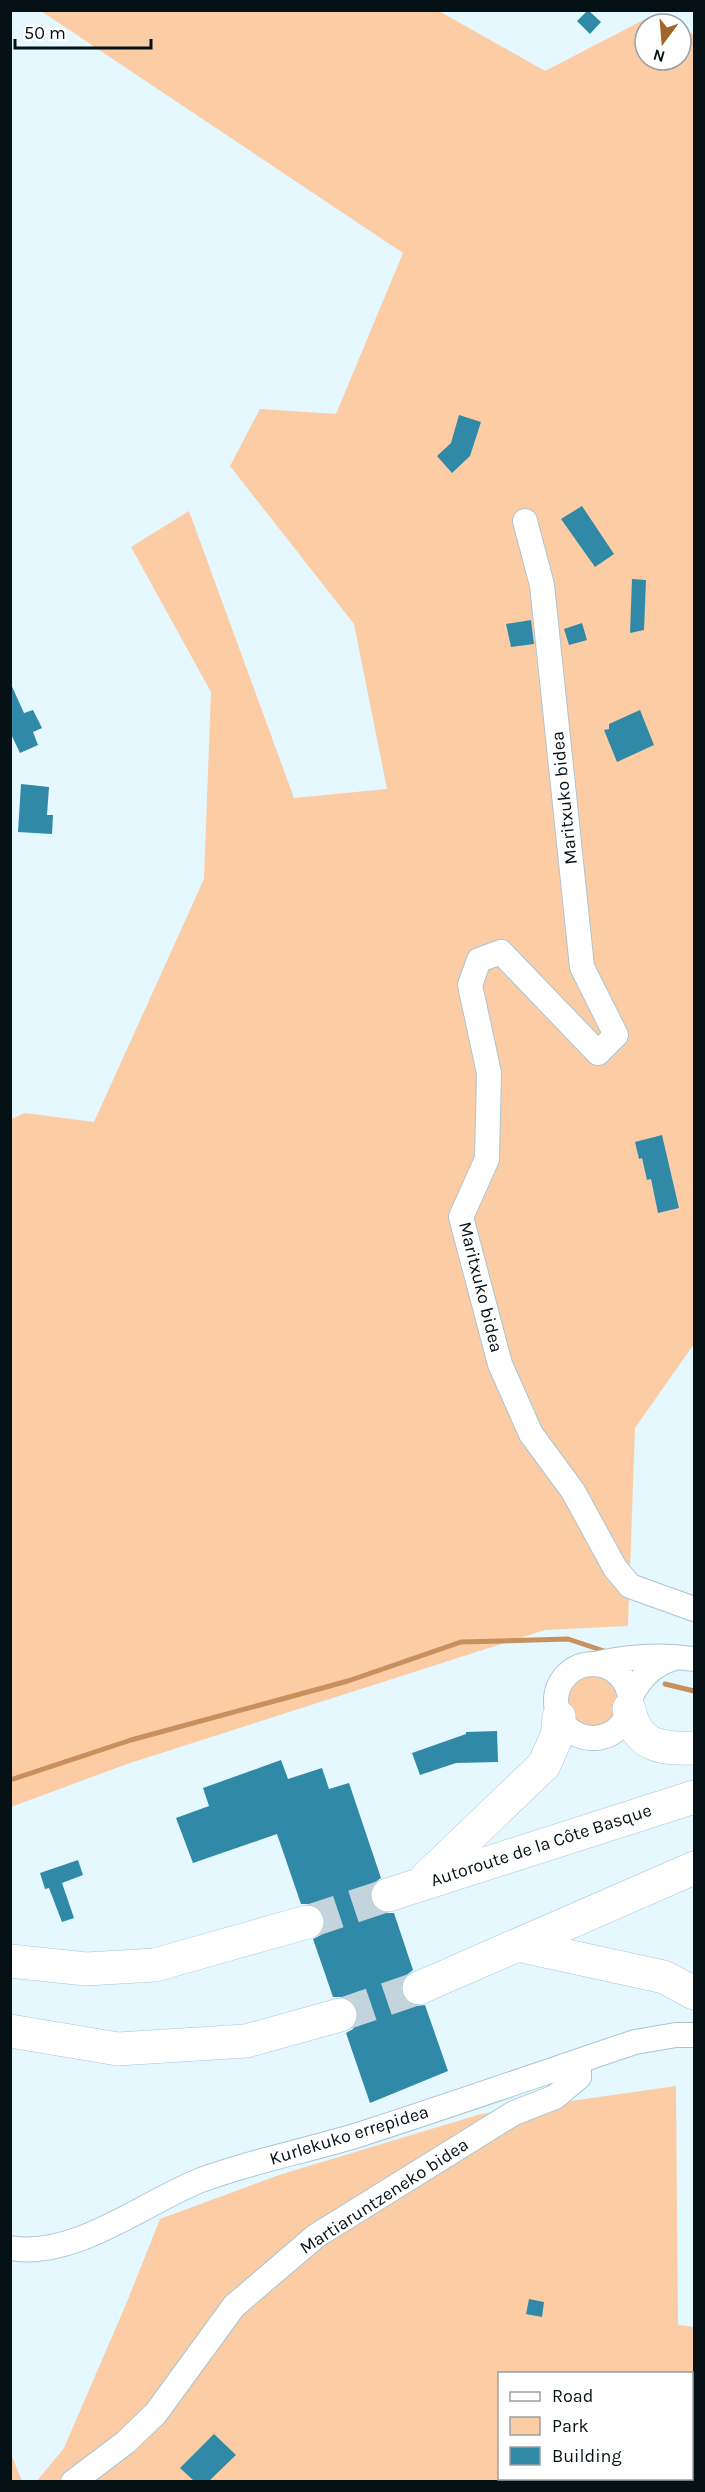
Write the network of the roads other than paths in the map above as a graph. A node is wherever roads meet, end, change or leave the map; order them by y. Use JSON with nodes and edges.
{"nodes":[{"id":1,"x":525,"y":520,"type":"dead end"},
{"id":2,"x":694,"y":1609,"type":"edge"},
{"id":3,"x":687,"y":1658,"type":"edge"},
{"id":4,"x":596,"y":1664,"type":"junction"},
{"id":5,"x":630,"y":1704,"type":"junction"},
{"id":6,"x":560,"y":1717,"type":"junction"},
{"id":7,"x":694,"y":1748,"type":"edge"},
{"id":8,"x":694,"y":1797,"type":"edge"},
{"id":9,"x":694,"y":1868,"type":"edge"},
{"id":10,"x":420,"y":1884,"type":"junction"},
{"id":11,"x":388,"y":1895,"type":"tunnel mouth"},
{"id":12,"x":307,"y":1922,"type":"tunnel mouth"},
{"id":13,"x":517,"y":1945,"type":"junction"},
{"id":14,"x":10,"y":1960,"type":"edge"},
{"id":15,"x":419,"y":1988,"type":"tunnel mouth"},
{"id":16,"x":694,"y":1993,"type":"edge"},
{"id":17,"x":339,"y":2015,"type":"tunnel mouth"},
{"id":18,"x":10,"y":2031,"type":"edge"},
{"id":19,"x":694,"y":2035,"type":"edge"},
{"id":20,"x":579,"y":2061,"type":"junction"},
{"id":21,"x":10,"y":2248,"type":"edge"},
{"id":22,"x":73,"y":2481,"type":"edge"}],
"edges":[{"from":1,"to":2,"type":"street","name":"Maritxuko bidea"},
{"from":3,"to":4,"type":"street"},
{"from":3,"to":5,"type":"street"},
{"from":4,"to":5,"type":"street"},
{"from":4,"to":6,"type":"street"},
{"from":5,"to":6,"type":"street"},
{"from":5,"to":7,"type":"highway"},
{"from":6,"to":10,"type":"highway"},
{"from":8,"to":10,"type":"highway","name":"Autoroute de la Côte Basque"},
{"from":9,"to":13,"type":"highway"},
{"from":10,"to":11,"type":"highway","name":"Autoroute de la Côte Basque"},
{"from":12,"to":14,"type":"highway"},
{"from":13,"to":15,"type":"highway"},
{"from":13,"to":16,"type":"highway"},
{"from":17,"to":18,"type":"highway"},
{"from":19,"to":20,"type":"street","name":"Kurlekuko errepidea"},
{"from":20,"to":21,"type":"street","name":"Kurlekuko errepidea"},
{"from":20,"to":22,"type":"street","name":"Martiaruntzeneko bidea"}]}
